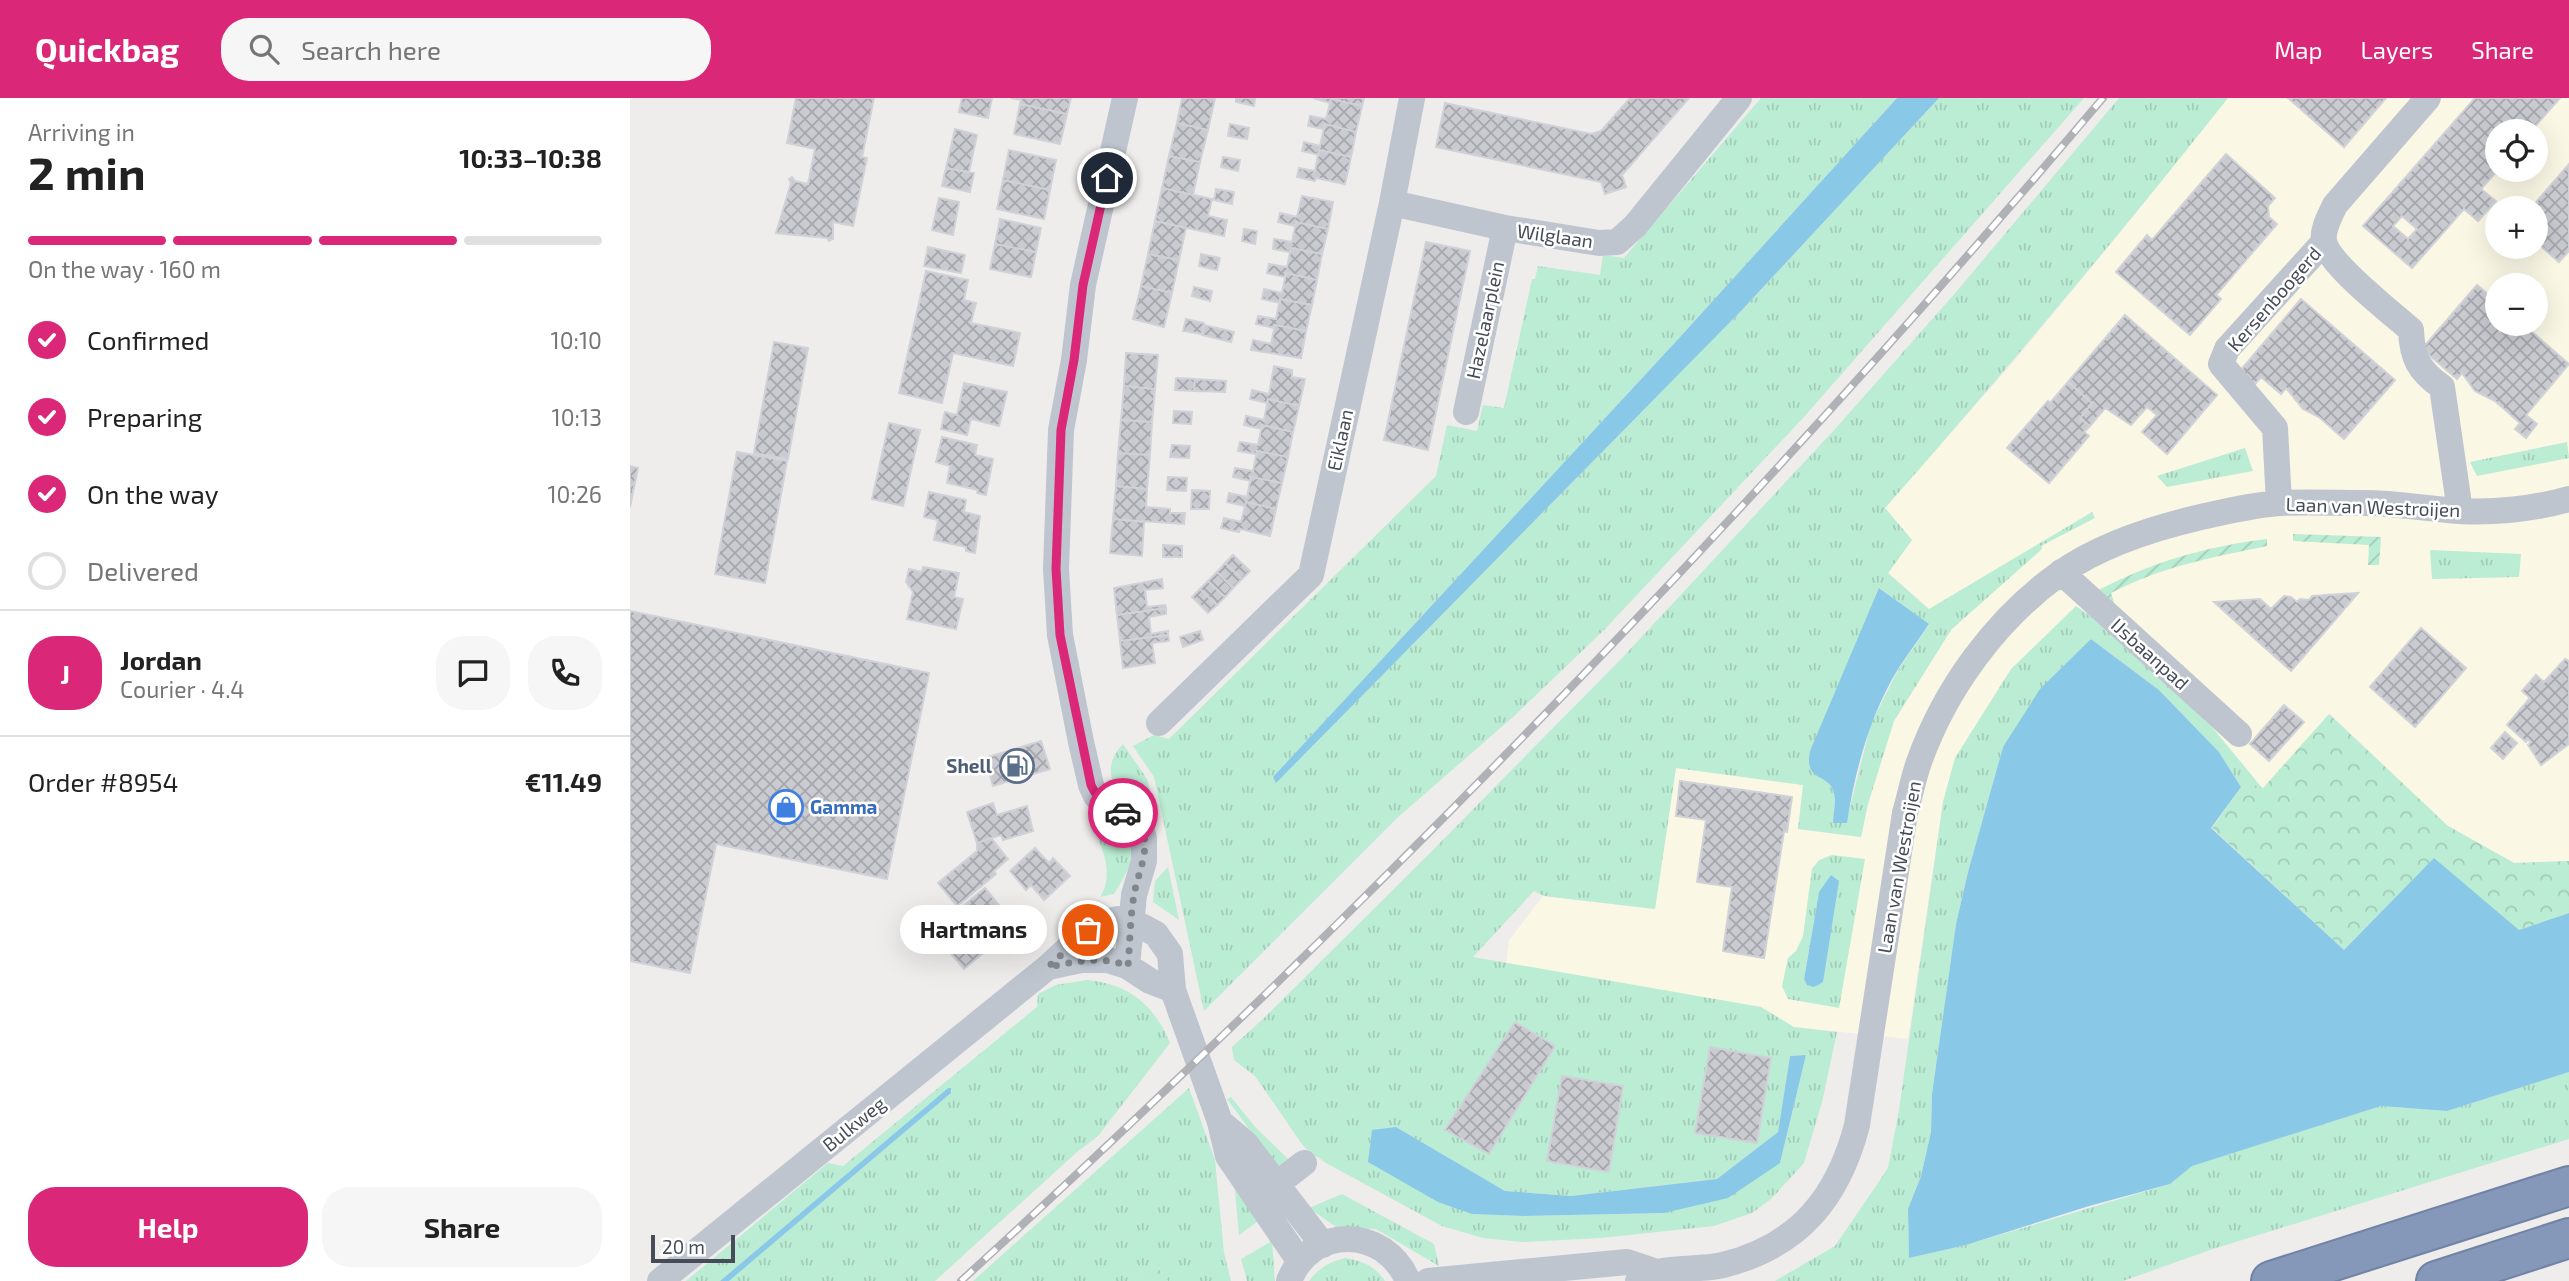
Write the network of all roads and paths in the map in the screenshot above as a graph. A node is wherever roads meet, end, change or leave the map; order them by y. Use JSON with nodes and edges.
{"nodes":[{"id":1,"x":1125,"y":98,"type":"edge"},
{"id":2,"x":1412,"y":98,"type":"edge"},
{"id":3,"x":1739,"y":98,"type":"edge"},
{"id":4,"x":2428,"y":98,"type":"edge"},
{"id":5,"x":1392,"y":203,"type":"junction"},
{"id":6,"x":1505,"y":228,"type":"junction"},
{"id":7,"x":2324,"y":242,"type":"junction"},
{"id":8,"x":1466,"y":412,"type":"dead end"},
{"id":9,"x":2569,"y":499,"type":"edge"},
{"id":10,"x":2279,"y":503,"type":"junction"},
{"id":11,"x":2460,"y":511,"type":"junction"},
{"id":12,"x":2061,"y":572,"type":"junction"},
{"id":13,"x":1159,"y":723,"type":"dead end"},
{"id":14,"x":2239,"y":734,"type":"dead end"},
{"id":15,"x":1132,"y":921,"type":"junction"},
{"id":16,"x":1128,"y":966,"type":"junction"},
{"id":17,"x":1048,"y":967,"type":"junction"},
{"id":18,"x":1174,"y":990,"type":"junction"},
{"id":19,"x":1220,"y":1122,"type":"junction"},
{"id":20,"x":1304,"y":1163,"type":"dead end"},
{"id":21,"x":2569,"y":1186,"type":"edge"},
{"id":22,"x":1267,"y":1192,"type":"junction"},
{"id":23,"x":2569,"y":1238,"type":"edge"},
{"id":24,"x":1322,"y":1245,"type":"junction"},
{"id":25,"x":1294,"y":1271,"type":"edge"},
{"id":26,"x":1648,"y":1277,"type":"edge"},
{"id":27,"x":660,"y":1281,"type":"edge"},
{"id":28,"x":1408,"y":1281,"type":"edge"},
{"id":29,"x":1428,"y":1281,"type":"edge"},
{"id":30,"x":2272,"y":1281,"type":"edge"},
{"id":31,"x":2436,"y":1281,"type":"edge"}],
"edges":[{"from":1,"to":15,"type":"street"},
{"from":2,"to":5,"type":"street","name":"Eiklaan"},
{"from":3,"to":6,"type":"street","name":"Wilglaan"},
{"from":4,"to":7,"type":"street","name":"Kersenboogerd"},
{"from":5,"to":6,"type":"street","name":"Wilglaan"},
{"from":5,"to":13,"type":"street","name":"Eiklaan"},
{"from":6,"to":8,"type":"street","name":"Hazelaarplein"},
{"from":7,"to":10,"type":"street","name":"Kersenboogerd"},
{"from":7,"to":11,"type":"street","name":"Kersenboogerd"},
{"from":9,"to":11,"type":"street","name":"Laan van Westroijen"},
{"from":10,"to":11,"type":"street","name":"Laan van Westroijen"},
{"from":10,"to":12,"type":"street","name":"Laan van Westroijen"},
{"from":12,"to":14,"type":"street","name":"IJsbaanpad"},
{"from":12,"to":26,"type":"street","name":"Laan van Westroijen"},
{"from":15,"to":16,"type":"street"},
{"from":15,"to":17,"type":"street","name":"Bulkweg"},
{"from":15,"to":18,"type":"street"},
{"from":16,"to":17,"type":"street"},
{"from":16,"to":18,"type":"street"},
{"from":17,"to":27,"type":"street","name":"Bulkweg"},
{"from":18,"to":19,"type":"street"},
{"from":19,"to":22,"type":"street"},
{"from":19,"to":22,"type":"street"},
{"from":20,"to":22,"type":"street"},
{"from":21,"to":30,"type":"highway"},
{"from":22,"to":24,"type":"street"},
{"from":22,"to":25,"type":"street"},
{"from":23,"to":31,"type":"highway"},
{"from":24,"to":25,"type":"street"},
{"from":24,"to":28,"type":"street"},
{"from":26,"to":29,"type":"street","name":"Laan van Westroijen"}]}
